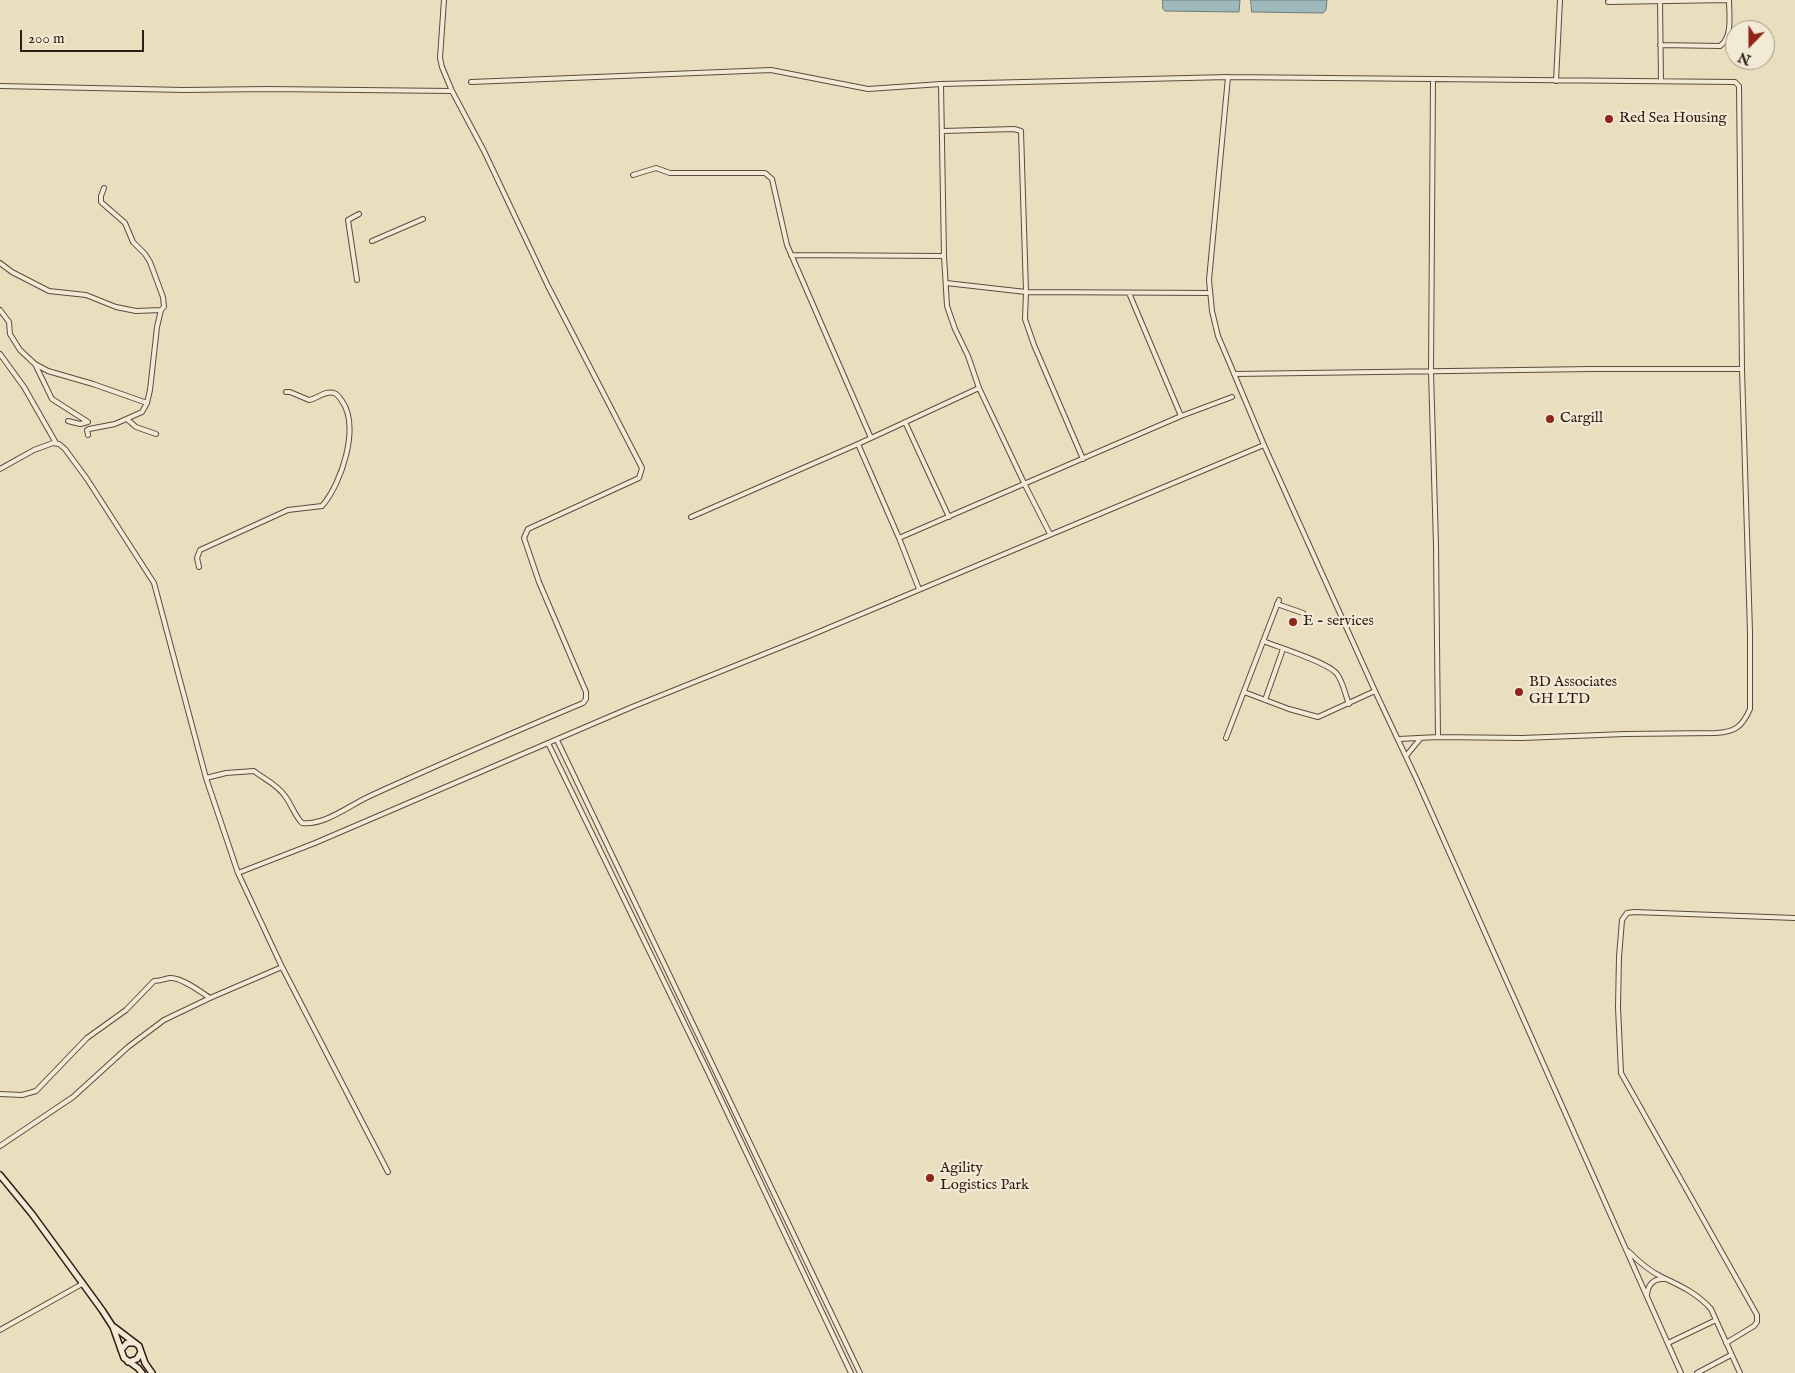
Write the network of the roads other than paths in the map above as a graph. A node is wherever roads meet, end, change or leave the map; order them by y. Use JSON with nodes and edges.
{"nodes":[{"id":1,"x":444,"y":0,"type":"edge"},
{"id":2,"x":1560,"y":0,"type":"edge"},
{"id":3,"x":1729,"y":0,"type":"edge"},
{"id":4,"x":1660,"y":1,"type":"edge"},
{"id":5,"x":1608,"y":2,"type":"dead end"},
{"id":6,"x":1660,"y":45,"type":"junction"},
{"id":7,"x":1228,"y":77,"type":"junction"},
{"id":8,"x":1433,"y":79,"type":"junction"},
{"id":9,"x":1556,"y":81,"type":"junction"},
{"id":10,"x":1661,"y":81,"type":"junction"},
{"id":11,"x":471,"y":82,"type":"dead end"},
{"id":12,"x":941,"y":84,"type":"junction"},
{"id":13,"x":0,"y":86,"type":"edge"},
{"id":14,"x":452,"y":91,"type":"junction"},
{"id":15,"x":943,"y":131,"type":"junction"},
{"id":16,"x":633,"y":175,"type":"dead end"},
{"id":17,"x":104,"y":188,"type":"dead end"},
{"id":18,"x":359,"y":214,"type":"dead end"},
{"id":19,"x":423,"y":219,"type":"dead end"},
{"id":20,"x":372,"y":241,"type":"dead end"},
{"id":21,"x":792,"y":255,"type":"junction"},
{"id":22,"x":944,"y":256,"type":"junction"},
{"id":23,"x":0,"y":263,"type":"edge"},
{"id":24,"x":358,"y":280,"type":"dead end"},
{"id":25,"x":946,"y":283,"type":"junction"},
{"id":26,"x":1026,"y":292,"type":"junction"},
{"id":27,"x":1129,"y":293,"type":"junction"},
{"id":28,"x":1210,"y":293,"type":"junction"},
{"id":29,"x":0,"y":310,"type":"edge"},
{"id":30,"x":162,"y":310,"type":"junction"},
{"id":31,"x":0,"y":354,"type":"edge"},
{"id":32,"x":35,"y":364,"type":"junction"},
{"id":33,"x":1742,"y":369,"type":"junction"},
{"id":34,"x":1431,"y":372,"type":"junction"},
{"id":35,"x":1234,"y":374,"type":"junction"},
{"id":36,"x":979,"y":388,"type":"junction"},
{"id":37,"x":286,"y":392,"type":"dead end"},
{"id":38,"x":1232,"y":397,"type":"dead end"},
{"id":39,"x":148,"y":403,"type":"junction"},
{"id":40,"x":1181,"y":416,"type":"junction"},
{"id":41,"x":128,"y":420,"type":"junction"},
{"id":42,"x":68,"y":421,"type":"dead end"},
{"id":43,"x":905,"y":422,"type":"junction"},
{"id":44,"x":156,"y":434,"type":"dead end"},
{"id":45,"x":88,"y":435,"type":"dead end"},
{"id":46,"x":871,"y":438,"type":"junction"},
{"id":47,"x":56,"y":443,"type":"junction"},
{"id":48,"x":858,"y":444,"type":"junction"},
{"id":49,"x":1264,"y":445,"type":"junction"},
{"id":50,"x":1084,"y":459,"type":"junction"},
{"id":51,"x":0,"y":469,"type":"edge"},
{"id":52,"x":1024,"y":485,"type":"junction"},
{"id":53,"x":691,"y":517,"type":"dead end"},
{"id":54,"x":949,"y":517,"type":"junction"},
{"id":55,"x":1050,"y":534,"type":"junction"},
{"id":56,"x":899,"y":538,"type":"junction"},
{"id":57,"x":199,"y":567,"type":"dead end"},
{"id":58,"x":919,"y":589,"type":"junction"},
{"id":59,"x":1303,"y":614,"type":"dead end"},
{"id":60,"x":1262,"y":642,"type":"junction"},
{"id":61,"x":1283,"y":650,"type":"junction"},
{"id":62,"x":1375,"y":691,"type":"junction"},
{"id":63,"x":1244,"y":692,"type":"junction"},
{"id":64,"x":1265,"y":700,"type":"junction"},
{"id":65,"x":1349,"y":704,"type":"junction"},
{"id":66,"x":1438,"y":737,"type":"junction"},
{"id":67,"x":1226,"y":738,"type":"dead end"},
{"id":68,"x":1399,"y":739,"type":"junction"},
{"id":69,"x":1420,"y":739,"type":"junction"},
{"id":70,"x":557,"y":740,"type":"junction"},
{"id":71,"x":548,"y":743,"type":"junction"},
{"id":72,"x":1406,"y":756,"type":"junction"},
{"id":73,"x":206,"y":778,"type":"junction"},
{"id":74,"x":238,"y":873,"type":"junction"},
{"id":75,"x":1795,"y":918,"type":"edge"},
{"id":76,"x":282,"y":968,"type":"junction"},
{"id":77,"x":210,"y":998,"type":"junction"},
{"id":78,"x":0,"y":1094,"type":"edge"},
{"id":79,"x":0,"y":1146,"type":"edge"},
{"id":80,"x":388,"y":1172,"type":"dead end"},
{"id":81,"x":0,"y":1175,"type":"edge"},
{"id":82,"x":1626,"y":1249,"type":"junction"},
{"id":83,"x":1669,"y":1280,"type":"junction"},
{"id":84,"x":82,"y":1284,"type":"junction"},
{"id":85,"x":1646,"y":1297,"type":"junction"},
{"id":86,"x":1716,"y":1320,"type":"junction"},
{"id":87,"x":114,"y":1327,"type":"junction"},
{"id":88,"x":0,"y":1330,"type":"edge"},
{"id":89,"x":1668,"y":1342,"type":"junction"},
{"id":90,"x":136,"y":1343,"type":"junction"},
{"id":91,"x":1726,"y":1343,"type":"junction"},
{"id":92,"x":121,"y":1350,"type":"junction"},
{"id":93,"x":142,"y":1352,"type":"junction"},
{"id":94,"x":1731,"y":1355,"type":"junction"},
{"id":95,"x":128,"y":1362,"type":"junction"},
{"id":96,"x":142,"y":1373,"type":"edge"},
{"id":97,"x":152,"y":1373,"type":"edge"},
{"id":98,"x":851,"y":1373,"type":"edge"},
{"id":99,"x":860,"y":1373,"type":"edge"},
{"id":100,"x":1681,"y":1373,"type":"edge"},
{"id":101,"x":1697,"y":1373,"type":"edge"},
{"id":102,"x":1740,"y":1373,"type":"edge"}],
"edges":[{"from":1,"to":14,"type":"street"},
{"from":2,"to":9,"type":"street"},
{"from":3,"to":4,"type":"street"},
{"from":3,"to":6,"type":"street"},
{"from":4,"to":5,"type":"street"},
{"from":4,"to":6,"type":"street"},
{"from":6,"to":10,"type":"street"},
{"from":7,"to":8,"type":"street"},
{"from":7,"to":12,"type":"street"},
{"from":7,"to":28,"type":"street"},
{"from":8,"to":9,"type":"street"},
{"from":8,"to":34,"type":"street"},
{"from":9,"to":10,"type":"street"},
{"from":10,"to":33,"type":"street"},
{"from":11,"to":12,"type":"street"},
{"from":12,"to":15,"type":"street"},
{"from":13,"to":14,"type":"street"},
{"from":14,"to":73,"type":"street"},
{"from":15,"to":22,"type":"street"},
{"from":15,"to":26,"type":"street"},
{"from":16,"to":21,"type":"street"},
{"from":17,"to":30,"type":"street"},
{"from":18,"to":24,"type":"street"},
{"from":19,"to":20,"type":"street"},
{"from":21,"to":22,"type":"street"},
{"from":21,"to":46,"type":"street"},
{"from":22,"to":25,"type":"street"},
{"from":23,"to":30,"type":"street"},
{"from":25,"to":26,"type":"street"},
{"from":25,"to":36,"type":"street"},
{"from":26,"to":27,"type":"street"},
{"from":26,"to":50,"type":"street"},
{"from":27,"to":28,"type":"street"},
{"from":27,"to":40,"type":"street"},
{"from":28,"to":35,"type":"street"},
{"from":29,"to":32,"type":"street"},
{"from":30,"to":39,"type":"street"},
{"from":31,"to":47,"type":"street"},
{"from":32,"to":39,"type":"street"},
{"from":32,"to":42,"type":"street"},
{"from":33,"to":34,"type":"street"},
{"from":33,"to":66,"type":"street"},
{"from":34,"to":35,"type":"street"},
{"from":34,"to":66,"type":"street"},
{"from":35,"to":49,"type":"street"},
{"from":36,"to":43,"type":"street"},
{"from":36,"to":52,"type":"street"},
{"from":37,"to":57,"type":"street"},
{"from":38,"to":40,"type":"street"},
{"from":39,"to":41,"type":"street"},
{"from":40,"to":50,"type":"street"},
{"from":41,"to":44,"type":"street"},
{"from":41,"to":45,"type":"street"},
{"from":43,"to":46,"type":"street"},
{"from":43,"to":54,"type":"street"},
{"from":46,"to":48,"type":"street"},
{"from":47,"to":51,"type":"street"},
{"from":47,"to":73,"type":"street"},
{"from":48,"to":53,"type":"street"},
{"from":48,"to":56,"type":"street"},
{"from":49,"to":55,"type":"street"},
{"from":49,"to":62,"type":"street"},
{"from":50,"to":52,"type":"street"},
{"from":52,"to":54,"type":"street"},
{"from":52,"to":55,"type":"street"},
{"from":54,"to":56,"type":"street"},
{"from":55,"to":58,"type":"street"},
{"from":56,"to":58,"type":"street"},
{"from":58,"to":70,"type":"street"},
{"from":59,"to":60,"type":"street"},
{"from":60,"to":61,"type":"street"},
{"from":60,"to":63,"type":"street"},
{"from":61,"to":64,"type":"street"},
{"from":61,"to":65,"type":"street"},
{"from":62,"to":65,"type":"street"},
{"from":62,"to":68,"type":"street"},
{"from":63,"to":64,"type":"street"},
{"from":63,"to":67,"type":"street"},
{"from":64,"to":65,"type":"street"},
{"from":66,"to":69,"type":"street"},
{"from":68,"to":69,"type":"street"},
{"from":68,"to":72,"type":"street"},
{"from":69,"to":72,"type":"street"},
{"from":70,"to":71,"type":"street"},
{"from":70,"to":99,"type":"street"},
{"from":71,"to":74,"type":"street"},
{"from":71,"to":98,"type":"street"},
{"from":72,"to":82,"type":"street"},
{"from":73,"to":74,"type":"street"},
{"from":74,"to":76,"type":"street"},
{"from":75,"to":91,"type":"street"},
{"from":76,"to":77,"type":"street"},
{"from":76,"to":80,"type":"street"},
{"from":77,"to":78,"type":"street"},
{"from":77,"to":79,"type":"street"},
{"from":81,"to":84,"type":"main road"},
{"from":82,"to":83,"type":"street"},
{"from":82,"to":85,"type":"street"},
{"from":83,"to":85,"type":"street"},
{"from":83,"to":86,"type":"street"},
{"from":84,"to":87,"type":"main road"},
{"from":84,"to":88,"type":"street"},
{"from":85,"to":89,"type":"street"},
{"from":86,"to":89,"type":"street"},
{"from":86,"to":91,"type":"street"},
{"from":87,"to":90,"type":"main road"},
{"from":87,"to":92,"type":"main road"},
{"from":89,"to":100,"type":"street"},
{"from":90,"to":92,"type":"main road"},
{"from":90,"to":93,"type":"main road"},
{"from":91,"to":94,"type":"street"},
{"from":92,"to":95,"type":"main road"},
{"from":93,"to":95,"type":"main road"},
{"from":93,"to":97,"type":"main road"},
{"from":94,"to":101,"type":"street"},
{"from":94,"to":102,"type":"street"},
{"from":95,"to":96,"type":"main road"}]}
